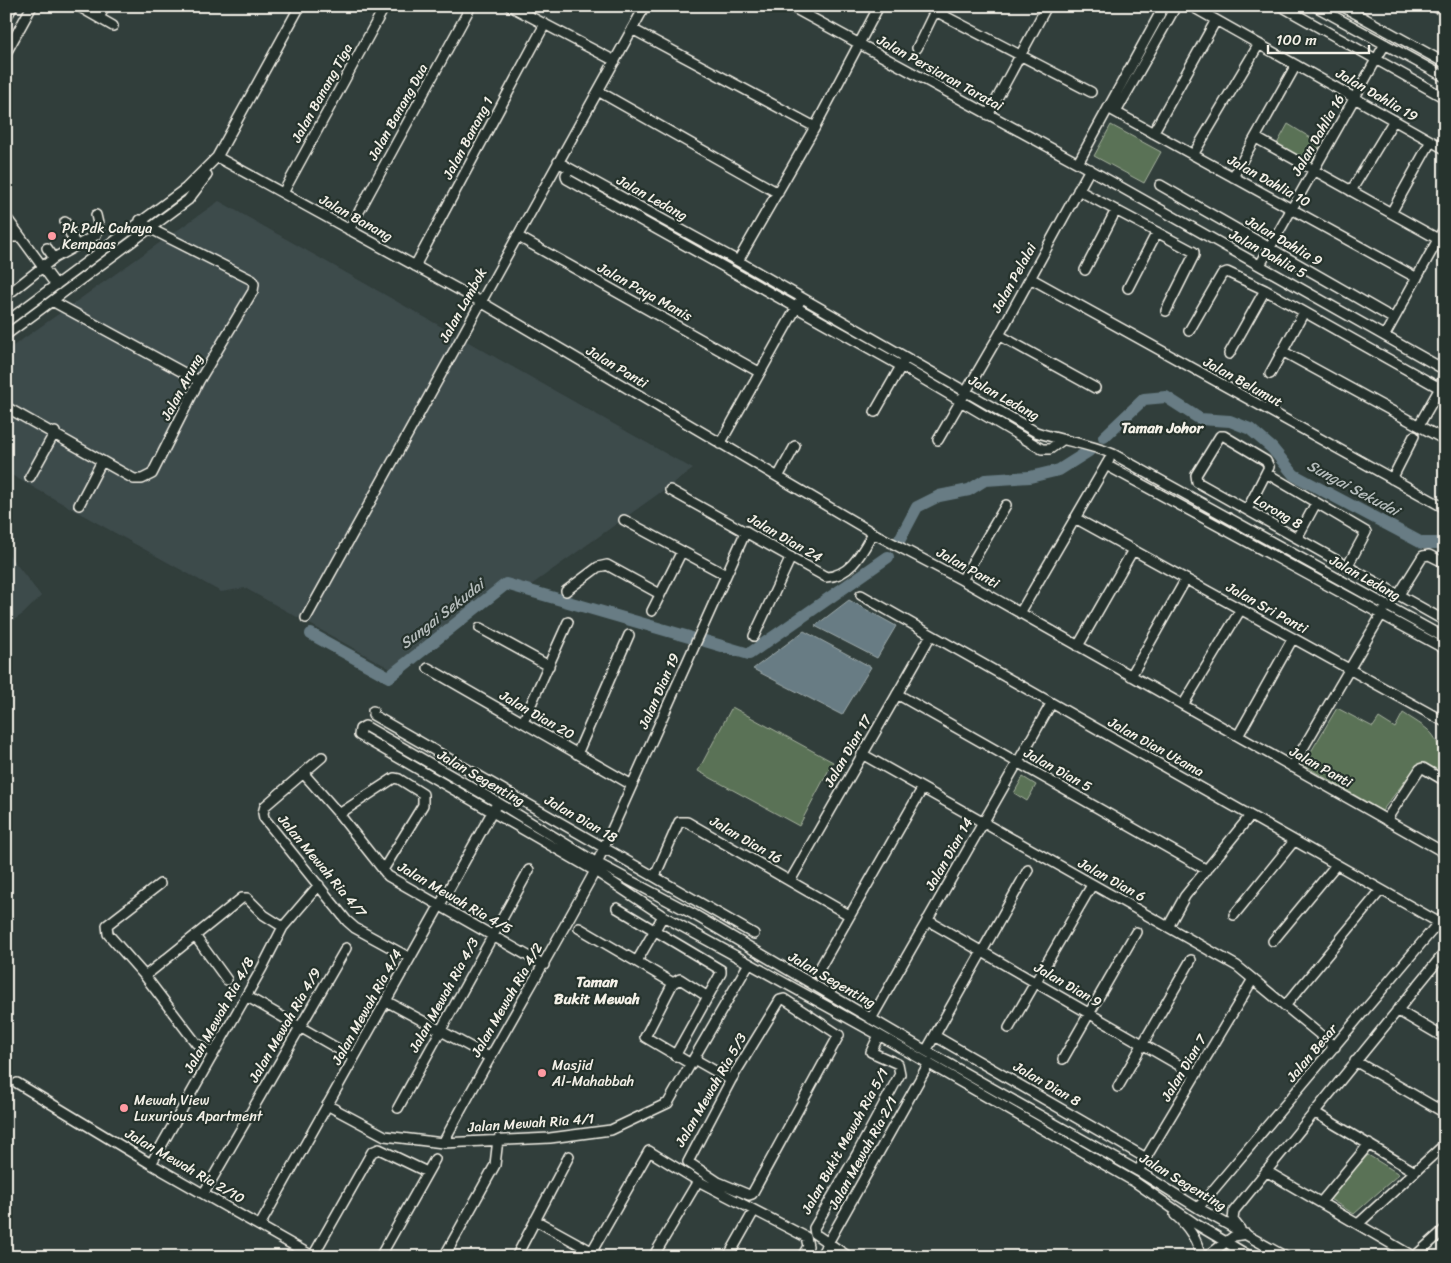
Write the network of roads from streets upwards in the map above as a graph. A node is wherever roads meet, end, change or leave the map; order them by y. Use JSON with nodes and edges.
{"nodes":[{"id":1,"x":13,"y":6,"type":"edge"},
{"id":2,"x":32,"y":6,"type":"edge"},
{"id":3,"x":78,"y":6,"type":"edge"},
{"id":4,"x":105,"y":6,"type":"edge"},
{"id":5,"x":300,"y":6,"type":"edge"},
{"id":6,"x":386,"y":6,"type":"edge"},
{"id":7,"x":471,"y":6,"type":"edge"},
{"id":8,"x":510,"y":6,"type":"edge"},
{"id":9,"x":645,"y":6,"type":"edge"},
{"id":10,"x":790,"y":6,"type":"edge"},
{"id":11,"x":879,"y":6,"type":"edge"},
{"id":12,"x":1047,"y":6,"type":"edge"},
{"id":13,"x":1164,"y":6,"type":"edge"},
{"id":14,"x":1176,"y":6,"type":"edge"},
{"id":15,"x":1191,"y":6,"type":"edge"},
{"id":16,"x":1281,"y":6,"type":"edge"},
{"id":17,"x":1315,"y":6,"type":"edge"},
{"id":18,"x":1342,"y":6,"type":"edge"},
{"id":19,"x":1434,"y":6,"type":"edge"},
{"id":20,"x":1354,"y":9,"type":"edge"},
{"id":21,"x":1445,"y":12,"type":"edge"},
{"id":22,"x":6,"y":18,"type":"edge"},
{"id":23,"x":99,"y":18,"type":"junction"},
{"id":24,"x":1216,"y":20,"type":"junction"},
{"id":25,"x":1346,"y":23,"type":"junction"},
{"id":26,"x":545,"y":24,"type":"junction"},
{"id":27,"x":113,"y":26,"type":"dead end"},
{"id":28,"x":632,"y":29,"type":"junction"},
{"id":29,"x":860,"y":44,"type":"junction"},
{"id":30,"x":1259,"y":44,"type":"junction"},
{"id":31,"x":1385,"y":44,"type":"junction"},
{"id":32,"x":917,"y":48,"type":"dead end"},
{"id":33,"x":6,"y":53,"type":"edge"},
{"id":34,"x":1020,"y":55,"type":"junction"},
{"id":35,"x":1376,"y":60,"type":"junction"},
{"id":36,"x":615,"y":61,"type":"junction"},
{"id":37,"x":1445,"y":63,"type":"edge"},
{"id":38,"x":1296,"y":65,"type":"junction"},
{"id":39,"x":1445,"y":77,"type":"edge"},
{"id":40,"x":598,"y":91,"type":"junction"},
{"id":41,"x":1091,"y":92,"type":"dead end"},
{"id":42,"x":1355,"y":98,"type":"junction"},
{"id":43,"x":1445,"y":98,"type":"edge"},
{"id":44,"x":1112,"y":110,"type":"junction"},
{"id":45,"x":988,"y":115,"type":"junction"},
{"id":46,"x":1394,"y":120,"type":"junction"},
{"id":47,"x":815,"y":127,"type":"junction"},
{"id":48,"x":1153,"y":132,"type":"junction"},
{"id":49,"x":1256,"y":138,"type":"junction"},
{"id":50,"x":1431,"y":141,"type":"junction"},
{"id":51,"x":1445,"y":149,"type":"edge"},
{"id":52,"x":1193,"y":154,"type":"junction"},
{"id":53,"x":217,"y":158,"type":"junction"},
{"id":54,"x":558,"y":162,"type":"junction"},
{"id":55,"x":1078,"y":162,"type":"junction"},
{"id":56,"x":569,"y":168,"type":"junction"},
{"id":57,"x":1090,"y":169,"type":"junction"},
{"id":58,"x":1314,"y":170,"type":"junction"},
{"id":59,"x":1233,"y":177,"type":"junction"},
{"id":60,"x":1160,"y":185,"type":"dead end"},
{"id":61,"x":1078,"y":190,"type":"junction"},
{"id":62,"x":1351,"y":191,"type":"junction"},
{"id":63,"x":778,"y":193,"type":"junction"},
{"id":64,"x":283,"y":194,"type":"junction"},
{"id":65,"x":1292,"y":209,"type":"junction"},
{"id":66,"x":1116,"y":210,"type":"junction"},
{"id":67,"x":1391,"y":213,"type":"junction"},
{"id":68,"x":96,"y":215,"type":"dead end"},
{"id":69,"x":6,"y":217,"type":"edge"},
{"id":70,"x":140,"y":220,"type":"junction"},
{"id":71,"x":65,"y":222,"type":"dead end"},
{"id":72,"x":1445,"y":227,"type":"edge"},
{"id":73,"x":151,"y":229,"type":"junction"},
{"id":74,"x":349,"y":230,"type":"junction"},
{"id":75,"x":1157,"y":232,"type":"junction"},
{"id":76,"x":517,"y":236,"type":"junction"},
{"id":77,"x":6,"y":237,"type":"edge"},
{"id":78,"x":20,"y":238,"type":"junction"},
{"id":79,"x":1438,"y":239,"type":"junction"},
{"id":80,"x":76,"y":246,"type":"junction"},
{"id":81,"x":47,"y":248,"type":"dead end"},
{"id":82,"x":1269,"y":249,"type":"junction"},
{"id":83,"x":54,"y":258,"type":"junction"},
{"id":84,"x":738,"y":260,"type":"junction"},
{"id":85,"x":1260,"y":265,"type":"junction"},
{"id":86,"x":415,"y":266,"type":"junction"},
{"id":87,"x":42,"y":267,"type":"junction"},
{"id":88,"x":1085,"y":270,"type":"dead end"},
{"id":89,"x":1030,"y":278,"type":"junction"},
{"id":90,"x":1417,"y":278,"type":"junction"},
{"id":91,"x":56,"y":285,"type":"junction"},
{"id":92,"x":1128,"y":288,"type":"dead end"},
{"id":93,"x":1265,"y":290,"type":"junction"},
{"id":94,"x":6,"y":296,"type":"edge"},
{"id":95,"x":802,"y":299,"type":"junction"},
{"id":96,"x":52,"y":301,"type":"junction"},
{"id":97,"x":481,"y":302,"type":"junction"},
{"id":98,"x":796,"y":307,"type":"junction"},
{"id":99,"x":1166,"y":311,"type":"dead end"},
{"id":100,"x":1304,"y":312,"type":"junction"},
{"id":101,"x":1394,"y":319,"type":"junction"},
{"id":102,"x":6,"y":322,"type":"edge"},
{"id":103,"x":1189,"y":331,"type":"dead end"},
{"id":104,"x":6,"y":335,"type":"edge"},
{"id":105,"x":999,"y":335,"type":"junction"},
{"id":106,"x":1385,"y":335,"type":"junction"},
{"id":107,"x":1282,"y":351,"type":"junction"},
{"id":108,"x":1229,"y":354,"type":"dead end"},
{"id":109,"x":907,"y":356,"type":"junction"},
{"id":110,"x":901,"y":366,"type":"junction"},
{"id":111,"x":1445,"y":370,"type":"edge"},
{"id":112,"x":759,"y":372,"type":"junction"},
{"id":113,"x":1270,"y":374,"type":"dead end"},
{"id":114,"x":199,"y":381,"type":"junction"},
{"id":115,"x":1095,"y":388,"type":"dead end"},
{"id":116,"x":1443,"y":390,"type":"edge"},
{"id":117,"x":963,"y":396,"type":"junction"},
{"id":118,"x":6,"y":407,"type":"edge"},
{"id":119,"x":875,"y":412,"type":"dead end"},
{"id":120,"x":1420,"y":425,"type":"junction"},
{"id":121,"x":55,"y":432,"type":"junction"},
{"id":122,"x":1414,"y":436,"type":"dead end"},
{"id":123,"x":938,"y":440,"type":"dead end"},
{"id":124,"x":1445,"y":440,"type":"edge"},
{"id":125,"x":1061,"y":441,"type":"junction"},
{"id":126,"x":720,"y":444,"type":"junction"},
{"id":127,"x":795,"y":446,"type":"dead end"},
{"id":128,"x":1113,"y":454,"type":"junction"},
{"id":129,"x":102,"y":461,"type":"junction"},
{"id":130,"x":1106,"y":465,"type":"junction"},
{"id":131,"x":1268,"y":470,"type":"junction"},
{"id":132,"x":30,"y":477,"type":"dead end"},
{"id":133,"x":778,"y":477,"type":"junction"},
{"id":134,"x":1392,"y":479,"type":"junction"},
{"id":135,"x":670,"y":490,"type":"dead end"},
{"id":136,"x":1316,"y":503,"type":"junction"},
{"id":137,"x":79,"y":505,"type":"dead end"},
{"id":138,"x":1006,"y":505,"type":"dead end"},
{"id":139,"x":1445,"y":508,"type":"edge"},
{"id":140,"x":1247,"y":510,"type":"junction"},
{"id":141,"x":1075,"y":518,"type":"junction"},
{"id":142,"x":624,"y":520,"type":"dead end"},
{"id":143,"x":1250,"y":530,"type":"junction"},
{"id":144,"x":746,"y":531,"type":"junction"},
{"id":145,"x":874,"y":534,"type":"junction"},
{"id":146,"x":1297,"y":538,"type":"junction"},
{"id":147,"x":1244,"y":540,"type":"junction"},
{"id":148,"x":1133,"y":550,"type":"junction"},
{"id":149,"x":682,"y":551,"type":"junction"},
{"id":150,"x":791,"y":557,"type":"junction"},
{"id":151,"x":1445,"y":563,"type":"edge"},
{"id":152,"x":1347,"y":567,"type":"junction"},
{"id":153,"x":726,"y":575,"type":"junction"},
{"id":154,"x":1186,"y":579,"type":"junction"},
{"id":155,"x":962,"y":580,"type":"junction"},
{"id":156,"x":566,"y":591,"type":"dead end"},
{"id":157,"x":660,"y":594,"type":"junction"},
{"id":158,"x":861,"y":595,"type":"dead end"},
{"id":159,"x":1398,"y":596,"type":"junction"},
{"id":160,"x":1387,"y":606,"type":"junction"},
{"id":161,"x":1241,"y":609,"type":"junction"},
{"id":162,"x":652,"y":611,"type":"dead end"},
{"id":163,"x":1020,"y":613,"type":"junction"},
{"id":164,"x":1380,"y":616,"type":"junction"},
{"id":165,"x":306,"y":618,"type":"dead end"},
{"id":166,"x":1445,"y":621,"type":"edge"},
{"id":167,"x":568,"y":622,"type":"dead end"},
{"id":168,"x":480,"y":628,"type":"dead end"},
{"id":169,"x":930,"y":634,"type":"junction"},
{"id":170,"x":629,"y":635,"type":"dead end"},
{"id":171,"x":754,"y":636,"type":"dead end"},
{"id":172,"x":1293,"y":638,"type":"junction"},
{"id":173,"x":1445,"y":638,"type":"edge"},
{"id":174,"x":1078,"y":646,"type":"junction"},
{"id":175,"x":1445,"y":649,"type":"edge"},
{"id":176,"x":549,"y":666,"type":"junction"},
{"id":177,"x":428,"y":668,"type":"dead end"},
{"id":178,"x":1349,"y":669,"type":"junction"},
{"id":179,"x":1131,"y":676,"type":"junction"},
{"id":180,"x":897,"y":694,"type":"junction"},
{"id":181,"x":1051,"y":704,"type":"junction"},
{"id":182,"x":1183,"y":705,"type":"junction"},
{"id":183,"x":373,"y":711,"type":"dead end"},
{"id":184,"x":523,"y":722,"type":"junction"},
{"id":185,"x":1445,"y":722,"type":"edge"},
{"id":186,"x":1238,"y":736,"type":"junction"},
{"id":187,"x":577,"y":754,"type":"junction"},
{"id":188,"x":862,"y":754,"type":"junction"},
{"id":189,"x":322,"y":757,"type":"dead end"},
{"id":190,"x":1017,"y":763,"type":"junction"},
{"id":191,"x":1292,"y":766,"type":"junction"},
{"id":192,"x":304,"y":774,"type":"junction"},
{"id":193,"x":1445,"y":781,"type":"edge"},
{"id":194,"x":632,"y":785,"type":"junction"},
{"id":195,"x":922,"y":789,"type":"junction"},
{"id":196,"x":497,"y":802,"type":"junction"},
{"id":197,"x":492,"y":812,"type":"junction"},
{"id":198,"x":339,"y":814,"type":"junction"},
{"id":199,"x":1250,"y":816,"type":"junction"},
{"id":200,"x":1386,"y":820,"type":"junction"},
{"id":201,"x":983,"y":823,"type":"junction"},
{"id":202,"x":1294,"y":841,"type":"junction"},
{"id":203,"x":604,"y":848,"type":"junction"},
{"id":204,"x":1445,"y":853,"type":"edge"},
{"id":205,"x":1336,"y":865,"type":"junction"},
{"id":206,"x":596,"y":867,"type":"junction"},
{"id":207,"x":383,"y":870,"type":"junction"},
{"id":208,"x":530,"y":870,"type":"dead end"},
{"id":209,"x":1028,"y":870,"type":"dead end"},
{"id":210,"x":1207,"y":870,"type":"junction"},
{"id":211,"x":655,"y":876,"type":"junction"},
{"id":212,"x":790,"y":881,"type":"junction"},
{"id":213,"x":160,"y":884,"type":"dead end"},
{"id":214,"x":1092,"y":884,"type":"junction"},
{"id":215,"x":319,"y":885,"type":"junction"},
{"id":216,"x":1380,"y":890,"type":"junction"},
{"id":217,"x":439,"y":906,"type":"junction"},
{"id":218,"x":617,"y":908,"type":"dead end"},
{"id":219,"x":688,"y":912,"type":"junction"},
{"id":220,"x":1445,"y":914,"type":"edge"},
{"id":221,"x":1234,"y":915,"type":"dead end"},
{"id":222,"x":662,"y":916,"type":"junction"},
{"id":223,"x":849,"y":916,"type":"junction"},
{"id":224,"x":927,"y":920,"type":"junction"},
{"id":225,"x":1438,"y":922,"type":"junction"},
{"id":226,"x":684,"y":926,"type":"junction"},
{"id":227,"x":283,"y":927,"type":"junction"},
{"id":228,"x":1168,"y":927,"type":"junction"},
{"id":229,"x":579,"y":928,"type":"dead end"},
{"id":230,"x":655,"y":930,"type":"junction"},
{"id":231,"x":1136,"y":932,"type":"dead end"},
{"id":232,"x":728,"y":934,"type":"junction"},
{"id":233,"x":754,"y":934,"type":"dead end"},
{"id":234,"x":195,"y":936,"type":"junction"},
{"id":235,"x":492,"y":936,"type":"junction"},
{"id":236,"x":1274,"y":941,"type":"dead end"},
{"id":237,"x":346,"y":948,"type":"dead end"},
{"id":238,"x":719,"y":948,"type":"junction"},
{"id":239,"x":982,"y":952,"type":"junction"},
{"id":240,"x":1445,"y":952,"type":"edge"},
{"id":241,"x":410,"y":958,"type":"junction"},
{"id":242,"x":1191,"y":960,"type":"dead end"},
{"id":243,"x":636,"y":961,"type":"junction"},
{"id":244,"x":1441,"y":964,"type":"edge"},
{"id":245,"x":544,"y":965,"type":"junction"},
{"id":246,"x":748,"y":965,"type":"junction"},
{"id":247,"x":817,"y":973,"type":"dead end"},
{"id":248,"x":145,"y":976,"type":"junction"},
{"id":249,"x":1253,"y":979,"type":"junction"},
{"id":250,"x":227,"y":980,"type":"dead end"},
{"id":251,"x":673,"y":983,"type":"junction"},
{"id":252,"x":1036,"y":983,"type":"junction"},
{"id":253,"x":246,"y":996,"type":"junction"},
{"id":254,"x":708,"y":997,"type":"junction"},
{"id":255,"x":386,"y":1001,"type":"junction"},
{"id":256,"x":1285,"y":1006,"type":"junction"},
{"id":257,"x":1397,"y":1010,"type":"junction"},
{"id":258,"x":1090,"y":1013,"type":"junction"},
{"id":259,"x":871,"y":1019,"type":"junction"},
{"id":260,"x":300,"y":1027,"type":"junction"},
{"id":261,"x":1009,"y":1028,"type":"dead end"},
{"id":262,"x":439,"y":1031,"type":"junction"},
{"id":263,"x":879,"y":1035,"type":"junction"},
{"id":264,"x":935,"y":1036,"type":"junction"},
{"id":265,"x":1445,"y":1038,"type":"edge"},
{"id":266,"x":1143,"y":1044,"type":"junction"},
{"id":267,"x":1335,"y":1047,"type":"junction"},
{"id":268,"x":926,"y":1051,"type":"junction"},
{"id":269,"x":213,"y":1053,"type":"junction"},
{"id":270,"x":676,"y":1056,"type":"junction"},
{"id":271,"x":489,"y":1057,"type":"junction"},
{"id":272,"x":354,"y":1058,"type":"junction"},
{"id":273,"x":1063,"y":1059,"type":"dead end"},
{"id":274,"x":692,"y":1061,"type":"junction"},
{"id":275,"x":1355,"y":1062,"type":"junction"},
{"id":276,"x":929,"y":1063,"type":"junction"},
{"id":277,"x":1196,"y":1074,"type":"junction"},
{"id":278,"x":731,"y":1080,"type":"junction"},
{"id":279,"x":17,"y":1083,"type":"dead end"},
{"id":280,"x":1118,"y":1087,"type":"dead end"},
{"id":281,"x":327,"y":1105,"type":"junction"},
{"id":282,"x":398,"y":1108,"type":"dead end"},
{"id":283,"x":1314,"y":1112,"type":"junction"},
{"id":284,"x":1445,"y":1113,"type":"edge"},
{"id":285,"x":498,"y":1139,"type":"junction"},
{"id":286,"x":444,"y":1143,"type":"junction"},
{"id":287,"x":1369,"y":1144,"type":"junction"},
{"id":288,"x":1445,"y":1144,"type":"edge"},
{"id":289,"x":569,"y":1156,"type":"dead end"},
{"id":290,"x":1146,"y":1158,"type":"junction"},
{"id":291,"x":435,"y":1159,"type":"dead end"},
{"id":292,"x":151,"y":1164,"type":"junction"},
{"id":293,"x":1138,"y":1171,"type":"junction"},
{"id":294,"x":428,"y":1172,"type":"junction"},
{"id":295,"x":1266,"y":1172,"type":"junction"},
{"id":296,"x":1415,"y":1172,"type":"junction"},
{"id":297,"x":698,"y":1181,"type":"junction"},
{"id":298,"x":204,"y":1193,"type":"junction"},
{"id":299,"x":1155,"y":1196,"type":"junction"},
{"id":300,"x":1321,"y":1202,"type":"junction"},
{"id":301,"x":1198,"y":1208,"type":"junction"},
{"id":302,"x":754,"y":1211,"type":"junction"},
{"id":303,"x":535,"y":1220,"type":"junction"},
{"id":304,"x":1219,"y":1220,"type":"junction"},
{"id":305,"x":1358,"y":1224,"type":"junction"},
{"id":306,"x":260,"y":1225,"type":"junction"},
{"id":307,"x":1445,"y":1229,"type":"edge"},
{"id":308,"x":1244,"y":1233,"type":"junction"},
{"id":309,"x":1225,"y":1241,"type":"junction"},
{"id":310,"x":827,"y":1244,"type":"junction"},
{"id":311,"x":592,"y":1251,"type":"junction"},
{"id":312,"x":314,"y":1256,"type":"edge"},
{"id":313,"x":380,"y":1257,"type":"edge"},
{"id":314,"x":444,"y":1257,"type":"edge"},
{"id":315,"x":516,"y":1257,"type":"edge"},
{"id":316,"x":602,"y":1257,"type":"edge"},
{"id":317,"x":653,"y":1257,"type":"edge"},
{"id":318,"x":728,"y":1257,"type":"edge"},
{"id":319,"x":802,"y":1257,"type":"edge"},
{"id":320,"x":820,"y":1257,"type":"edge"},
{"id":321,"x":849,"y":1257,"type":"edge"},
{"id":322,"x":1200,"y":1257,"type":"edge"},
{"id":323,"x":1206,"y":1257,"type":"edge"},
{"id":324,"x":1218,"y":1257,"type":"edge"},
{"id":325,"x":1242,"y":1257,"type":"edge"},
{"id":326,"x":1252,"y":1257,"type":"edge"},
{"id":327,"x":1286,"y":1257,"type":"edge"},
{"id":328,"x":1414,"y":1257,"type":"edge"}],
"edges":[{"from":1,"to":22,"type":"street"},
{"from":2,"to":33,"type":"street"},
{"from":3,"to":23,"type":"street"},
{"from":4,"to":23,"type":"street"},
{"from":5,"to":53,"type":"street"},
{"from":6,"to":64,"type":"street","name":"Jalan Banang Tiga"},
{"from":7,"to":74,"type":"street","name":"Jalan Banang Dua"},
{"from":8,"to":26,"type":"street"},
{"from":9,"to":28,"type":"street","name":"Jalan Lambok"},
{"from":10,"to":29,"type":"street","name":"Jalan Persiaran Taratai"},
{"from":11,"to":29,"type":"street"},
{"from":12,"to":34,"type":"street"},
{"from":13,"to":44,"type":"street"},
{"from":14,"to":44,"type":"street"},
{"from":15,"to":24,"type":"street","name":"Jalan Dahlia 19"},
{"from":16,"to":35,"type":"street"},
{"from":17,"to":25,"type":"street"},
{"from":18,"to":20,"type":"street"},
{"from":19,"to":21,"type":"street"},
{"from":20,"to":25,"type":"street"},
{"from":20,"to":37,"type":"street"},
{"from":23,"to":27,"type":"street"},
{"from":24,"to":30,"type":"street","name":"Jalan Dahlia 19"},
{"from":24,"to":48,"type":"street"},
{"from":25,"to":31,"type":"street"},
{"from":26,"to":36,"type":"street"},
{"from":26,"to":86,"type":"street","name":"Jalan Banang 1"},
{"from":28,"to":36,"type":"street","name":"Jalan Lambok"},
{"from":28,"to":47,"type":"street"},
{"from":29,"to":45,"type":"street","name":"Jalan Persiaran Taratai"},
{"from":29,"to":47,"type":"street"},
{"from":30,"to":38,"type":"street","name":"Jalan Dahlia 19"},
{"from":30,"to":52,"type":"street"},
{"from":31,"to":35,"type":"street","name":"Jalan Dahlia 16"},
{"from":31,"to":39,"type":"street"},
{"from":32,"to":34,"type":"street"},
{"from":34,"to":41,"type":"street"},
{"from":34,"to":45,"type":"street"},
{"from":35,"to":42,"type":"street","name":"Jalan Dahlia 16"},
{"from":35,"to":43,"type":"street"},
{"from":36,"to":40,"type":"street","name":"Jalan Lambok"},
{"from":38,"to":42,"type":"street","name":"Jalan Dahlia 19"},
{"from":38,"to":49,"type":"street"},
{"from":40,"to":54,"type":"street","name":"Jalan Lambok"},
{"from":40,"to":63,"type":"street"},
{"from":42,"to":46,"type":"street","name":"Jalan Dahlia 19"},
{"from":42,"to":58,"type":"street","name":"Jalan Dahlia 16"},
{"from":44,"to":48,"type":"street","name":"Jalan Dahlia 10"},
{"from":44,"to":55,"type":"street"},
{"from":45,"to":55,"type":"street","name":"Jalan Persiaran Taratai"},
{"from":46,"to":50,"type":"street","name":"Jalan Dahlia 19"},
{"from":46,"to":62,"type":"street"},
{"from":47,"to":63,"type":"street"},
{"from":48,"to":52,"type":"street","name":"Jalan Dahlia 10"},
{"from":49,"to":58,"type":"street"},
{"from":49,"to":59,"type":"street"},
{"from":50,"to":51,"type":"street","name":"Jalan Dahlia 19"},
{"from":50,"to":67,"type":"street"},
{"from":52,"to":59,"type":"street","name":"Jalan Dahlia 10"},
{"from":53,"to":64,"type":"street","name":"Jalan Banang"},
{"from":53,"to":70,"type":"street"},
{"from":53,"to":73,"type":"street"},
{"from":54,"to":56,"type":"street","name":"Jalan Ledang"},
{"from":54,"to":76,"type":"street","name":"Jalan Lambok"},
{"from":55,"to":57,"type":"street","name":"Jalan Dahlia 5"},
{"from":56,"to":84,"type":"street","name":"Jalan Ledang"},
{"from":56,"to":98,"type":"street"},
{"from":57,"to":61,"type":"street","name":"Jalan Pelalai"},
{"from":57,"to":85,"type":"street","name":"Jalan Dahlia 5"},
{"from":58,"to":62,"type":"street"},
{"from":58,"to":65,"type":"street","name":"Jalan Dahlia 16"},
{"from":59,"to":65,"type":"street","name":"Jalan Dahlia 10"},
{"from":60,"to":82,"type":"street","name":"Jalan Dahlia 9"},
{"from":61,"to":66,"type":"street"},
{"from":61,"to":89,"type":"street","name":"Jalan Pelalai"},
{"from":62,"to":67,"type":"street"},
{"from":63,"to":84,"type":"street"},
{"from":64,"to":74,"type":"street","name":"Jalan Banang"},
{"from":65,"to":82,"type":"street","name":"Jalan Dahlia 16"},
{"from":65,"to":90,"type":"street","name":"Jalan Dahlia 10"},
{"from":66,"to":75,"type":"street"},
{"from":66,"to":88,"type":"street"},
{"from":67,"to":79,"type":"street"},
{"from":68,"to":80,"type":"street"},
{"from":69,"to":78,"type":"street"},
{"from":70,"to":73,"type":"street","name":"Jalan Arung"},
{"from":70,"to":91,"type":"street"},
{"from":71,"to":80,"type":"street"},
{"from":72,"to":79,"type":"street"},
{"from":73,"to":96,"type":"street"},
{"from":73,"to":114,"type":"street","name":"Jalan Arung"},
{"from":74,"to":86,"type":"street","name":"Jalan Banang"},
{"from":75,"to":92,"type":"street"},
{"from":75,"to":99,"type":"street"},
{"from":76,"to":97,"type":"street","name":"Jalan Lambok"},
{"from":76,"to":112,"type":"street","name":"Jalan Paya Manis"},
{"from":77,"to":78,"type":"street"},
{"from":78,"to":87,"type":"street"},
{"from":79,"to":90,"type":"street"},
{"from":80,"to":83,"type":"street"},
{"from":81,"to":83,"type":"street"},
{"from":82,"to":85,"type":"street","name":"Jalan Dahlia 16"},
{"from":82,"to":101,"type":"street","name":"Jalan Dahlia 9"},
{"from":83,"to":87,"type":"street"},
{"from":84,"to":95,"type":"street","name":"Jalan Ledang"},
{"from":85,"to":106,"type":"street","name":"Jalan Dahlia 5"},
{"from":86,"to":97,"type":"street","name":"Jalan Banang"},
{"from":87,"to":91,"type":"street"},
{"from":87,"to":94,"type":"street"},
{"from":89,"to":105,"type":"street","name":"Jalan Pelalai"},
{"from":89,"to":134,"type":"street","name":"Jalan Belumut"},
{"from":90,"to":101,"type":"street"},
{"from":91,"to":102,"type":"street"},
{"from":93,"to":100,"type":"street"},
{"from":93,"to":103,"type":"street"},
{"from":93,"to":108,"type":"street"},
{"from":95,"to":98,"type":"street"},
{"from":95,"to":109,"type":"street","name":"Jalan Ledang"},
{"from":96,"to":104,"type":"street"},
{"from":96,"to":114,"type":"street"},
{"from":97,"to":126,"type":"street","name":"Jalan Panti"},
{"from":97,"to":165,"type":"street","name":"Jalan Lambok"},
{"from":98,"to":110,"type":"street"},
{"from":98,"to":112,"type":"street"},
{"from":100,"to":107,"type":"street"},
{"from":100,"to":116,"type":"street"},
{"from":101,"to":106,"type":"street"},
{"from":105,"to":115,"type":"street"},
{"from":105,"to":117,"type":"street","name":"Jalan Pelalai"},
{"from":106,"to":111,"type":"street","name":"Jalan Dahlia 5"},
{"from":107,"to":113,"type":"street"},
{"from":107,"to":120,"type":"street"},
{"from":109,"to":110,"type":"street"},
{"from":109,"to":117,"type":"street","name":"Jalan Ledang"},
{"from":110,"to":117,"type":"street"},
{"from":110,"to":119,"type":"street"},
{"from":111,"to":116,"type":"street"},
{"from":112,"to":126,"type":"street"},
{"from":114,"to":129,"type":"street","name":"Jalan Arung"},
{"from":116,"to":120,"type":"street"},
{"from":117,"to":123,"type":"street","name":"Jalan Pelalai"},
{"from":117,"to":125,"type":"street","name":"Jalan Ledang"},
{"from":117,"to":125,"type":"street"},
{"from":118,"to":121,"type":"street","name":"Jalan Arung"},
{"from":120,"to":124,"type":"street"},
{"from":121,"to":129,"type":"street","name":"Jalan Arung"},
{"from":121,"to":132,"type":"street"},
{"from":122,"to":134,"type":"street"},
{"from":125,"to":128,"type":"street","name":"Jalan Ledang"},
{"from":126,"to":133,"type":"street","name":"Jalan Panti"},
{"from":127,"to":133,"type":"street"},
{"from":128,"to":130,"type":"street"},
{"from":128,"to":143,"type":"street","name":"Jalan Ledang"},
{"from":129,"to":137,"type":"street"},
{"from":130,"to":141,"type":"street"},
{"from":130,"to":147,"type":"street"},
{"from":131,"to":136,"type":"street"},
{"from":131,"to":140,"type":"street"},
{"from":131,"to":140,"type":"street","name":"Lorong 8"},
{"from":133,"to":145,"type":"street","name":"Jalan Panti"},
{"from":134,"to":139,"type":"street","name":"Jalan Belumut"},
{"from":135,"to":144,"type":"street","name":"Jalan Dian 24"},
{"from":136,"to":146,"type":"street"},
{"from":136,"to":152,"type":"street"},
{"from":138,"to":155,"type":"street"},
{"from":140,"to":146,"type":"street","name":"Lorong 8"},
{"from":141,"to":148,"type":"street","name":"Jalan Sri Panti"},
{"from":141,"to":163,"type":"street"},
{"from":142,"to":149,"type":"street"},
{"from":143,"to":147,"type":"street"},
{"from":143,"to":160,"type":"street","name":"Jalan Ledang"},
{"from":144,"to":150,"type":"street","name":"Jalan Dian 24"},
{"from":144,"to":153,"type":"street","name":"Jalan Dian 19"},
{"from":145,"to":150,"type":"street","name":"Jalan Dian 24"},
{"from":145,"to":155,"type":"street","name":"Jalan Panti"},
{"from":146,"to":152,"type":"street","name":"Lorong 8"},
{"from":147,"to":164,"type":"street"},
{"from":148,"to":154,"type":"street","name":"Jalan Sri Panti"},
{"from":148,"to":174,"type":"street"},
{"from":149,"to":153,"type":"street"},
{"from":149,"to":157,"type":"street"},
{"from":150,"to":171,"type":"street"},
{"from":151,"to":159,"type":"street"},
{"from":152,"to":159,"type":"street","name":"Lorong 8"},
{"from":153,"to":194,"type":"street","name":"Jalan Dian 19"},
{"from":154,"to":161,"type":"street","name":"Jalan Sri Panti"},
{"from":154,"to":179,"type":"street"},
{"from":155,"to":163,"type":"street","name":"Jalan Panti"},
{"from":156,"to":157,"type":"street"},
{"from":157,"to":162,"type":"street"},
{"from":158,"to":169,"type":"street","name":"Jalan Dian Utama"},
{"from":159,"to":166,"type":"street","name":"Lorong 8"},
{"from":160,"to":164,"type":"street"},
{"from":160,"to":173,"type":"street","name":"Jalan Ledang"},
{"from":161,"to":172,"type":"street","name":"Jalan Sri Panti"},
{"from":161,"to":182,"type":"street"},
{"from":163,"to":174,"type":"street","name":"Jalan Panti"},
{"from":164,"to":175,"type":"street"},
{"from":164,"to":178,"type":"street"},
{"from":167,"to":176,"type":"street"},
{"from":168,"to":176,"type":"street"},
{"from":169,"to":180,"type":"street","name":"Jalan Dian 17"},
{"from":169,"to":181,"type":"street","name":"Jalan Dian Utama"},
{"from":170,"to":187,"type":"street"},
{"from":172,"to":178,"type":"street","name":"Jalan Sri Panti"},
{"from":172,"to":186,"type":"street"},
{"from":174,"to":179,"type":"street","name":"Jalan Panti"},
{"from":176,"to":184,"type":"street"},
{"from":177,"to":184,"type":"street","name":"Jalan Dian 20"},
{"from":178,"to":185,"type":"street","name":"Jalan Sri Panti"},
{"from":178,"to":191,"type":"street"},
{"from":179,"to":182,"type":"street","name":"Jalan Panti"},
{"from":180,"to":188,"type":"street","name":"Jalan Dian 17"},
{"from":180,"to":190,"type":"street","name":"Jalan Dian 5"},
{"from":181,"to":190,"type":"street","name":"Jalan Dian 14"},
{"from":181,"to":199,"type":"street","name":"Jalan Dian Utama"},
{"from":182,"to":186,"type":"street","name":"Jalan Panti"},
{"from":183,"to":203,"type":"street","name":"Jalan Dian 18"},
{"from":184,"to":187,"type":"street","name":"Jalan Dian 20"},
{"from":186,"to":191,"type":"street","name":"Jalan Panti"},
{"from":187,"to":194,"type":"street","name":"Jalan Dian 20"},
{"from":188,"to":195,"type":"street","name":"Jalan Dian 6"},
{"from":188,"to":212,"type":"street","name":"Jalan Dian 17"},
{"from":189,"to":192,"type":"street","name":"Jalan Mewah Ria 4/7"},
{"from":190,"to":201,"type":"street","name":"Jalan Dian 14"},
{"from":190,"to":210,"type":"street","name":"Jalan Dian 5"},
{"from":191,"to":200,"type":"street","name":"Jalan Panti"},
{"from":192,"to":198,"type":"street","name":"Jalan Mewah Ria 4/5"},
{"from":192,"to":215,"type":"street","name":"Jalan Mewah Ria 4/7"},
{"from":193,"to":200,"type":"street"},
{"from":194,"to":203,"type":"street","name":"Jalan Dian 19"},
{"from":195,"to":201,"type":"street","name":"Jalan Dian 6"},
{"from":195,"to":223,"type":"street"},
{"from":196,"to":197,"type":"street","name":"Jalan Mewah Ria 4/4"},
{"from":196,"to":197,"type":"street","name":"Jalan Segenting"},
{"from":196,"to":206,"type":"street","name":"Jalan Segenting"},
{"from":197,"to":206,"type":"street","name":"Jalan Segenting"},
{"from":197,"to":217,"type":"street","name":"Jalan Mewah Ria 4/4"},
{"from":198,"to":207,"type":"street","name":"Jalan Mewah Ria 4/5"},
{"from":198,"to":207,"type":"street"},
{"from":199,"to":202,"type":"street","name":"Jalan Dian Utama"},
{"from":199,"to":210,"type":"street"},
{"from":200,"to":204,"type":"street","name":"Jalan Panti"},
{"from":201,"to":214,"type":"street","name":"Jalan Dian 6"},
{"from":201,"to":224,"type":"street","name":"Jalan Dian 14"},
{"from":202,"to":205,"type":"street","name":"Jalan Dian Utama"},
{"from":202,"to":221,"type":"street"},
{"from":203,"to":206,"type":"street","name":"Jalan Dian 19"},
{"from":203,"to":211,"type":"street","name":"Jalan Dian 18"},
{"from":205,"to":216,"type":"street","name":"Jalan Dian Utama"},
{"from":205,"to":236,"type":"street"},
{"from":206,"to":219,"type":"street","name":"Jalan Segenting"},
{"from":206,"to":222,"type":"street","name":"Jalan Segenting"},
{"from":206,"to":245,"type":"street","name":"Jalan Mewah Ria 4/2"},
{"from":207,"to":217,"type":"street","name":"Jalan Mewah Ria 4/5"},
{"from":208,"to":235,"type":"street","name":"Jalan Mewah Ria 4/3"},
{"from":209,"to":239,"type":"street"},
{"from":210,"to":228,"type":"street"},
{"from":211,"to":212,"type":"street","name":"Jalan Dian 16"},
{"from":211,"to":233,"type":"street","name":"Jalan Dian 18"},
{"from":212,"to":223,"type":"street","name":"Jalan Dian 16"},
{"from":213,"to":248,"type":"street"},
{"from":214,"to":228,"type":"street","name":"Jalan Dian 6"},
{"from":214,"to":252,"type":"street"},
{"from":215,"to":227,"type":"street","name":"Jalan Mewah Ria 4/8"},
{"from":215,"to":241,"type":"street","name":"Jalan Mewah Ria 4/7"},
{"from":216,"to":225,"type":"street","name":"Jalan Dian Utama"},
{"from":216,"to":256,"type":"street"},
{"from":217,"to":235,"type":"street","name":"Jalan Mewah Ria 4/5"},
{"from":217,"to":241,"type":"street","name":"Jalan Mewah Ria 4/4"},
{"from":218,"to":230,"type":"street"},
{"from":219,"to":226,"type":"street"},
{"from":219,"to":232,"type":"street","name":"Jalan Segenting"},
{"from":220,"to":225,"type":"street","name":"Jalan Besar"},
{"from":222,"to":226,"type":"street","name":"Jalan Segenting"},
{"from":222,"to":230,"type":"street"},
{"from":223,"to":247,"type":"street"},
{"from":224,"to":239,"type":"street","name":"Jalan Dian 9"},
{"from":224,"to":259,"type":"street","name":"Jalan Dian 14"},
{"from":225,"to":267,"type":"street","name":"Jalan Besar"},
{"from":226,"to":238,"type":"street","name":"Jalan Segenting"},
{"from":227,"to":234,"type":"street"},
{"from":227,"to":253,"type":"street","name":"Jalan Mewah Ria 4/8"},
{"from":228,"to":249,"type":"street","name":"Jalan Dian 6"},
{"from":229,"to":243,"type":"street"},
{"from":230,"to":243,"type":"street"},
{"from":230,"to":254,"type":"street"},
{"from":231,"to":258,"type":"street"},
{"from":232,"to":238,"type":"street"},
{"from":232,"to":259,"type":"street","name":"Jalan Segenting"},
{"from":234,"to":248,"type":"street"},
{"from":234,"to":250,"type":"street"},
{"from":235,"to":245,"type":"street","name":"Jalan Mewah Ria 4/5"},
{"from":235,"to":262,"type":"street","name":"Jalan Mewah Ria 4/3"},
{"from":237,"to":260,"type":"street","name":"Jalan Mewah Ria 4/9"},
{"from":238,"to":246,"type":"street","name":"Jalan Segenting"},
{"from":239,"to":252,"type":"street","name":"Jalan Dian 9"},
{"from":239,"to":264,"type":"street"},
{"from":240,"to":244,"type":"street"},
{"from":241,"to":255,"type":"street","name":"Jalan Mewah Ria 4/4"},
{"from":242,"to":266,"type":"street"},
{"from":243,"to":251,"type":"street"},
{"from":244,"to":257,"type":"street"},
{"from":245,"to":271,"type":"street","name":"Jalan Mewah Ria 4/2"},
{"from":246,"to":263,"type":"street","name":"Jalan Segenting"},
{"from":246,"to":274,"type":"street","name":"Jalan Mewah Ria 4/1"},
{"from":248,"to":269,"type":"street"},
{"from":249,"to":256,"type":"street","name":"Jalan Dian 6"},
{"from":249,"to":277,"type":"street","name":"Jalan Dian 7"},
{"from":251,"to":254,"type":"street"},
{"from":251,"to":270,"type":"street"},
{"from":252,"to":258,"type":"street","name":"Jalan Dian 9"},
{"from":252,"to":261,"type":"street"},
{"from":253,"to":260,"type":"street"},
{"from":253,"to":269,"type":"street","name":"Jalan Mewah Ria 4/8"},
{"from":254,"to":270,"type":"street"},
{"from":255,"to":262,"type":"street"},
{"from":255,"to":272,"type":"street","name":"Jalan Mewah Ria 4/4"},
{"from":256,"to":267,"type":"street","name":"Jalan Dian 6"},
{"from":257,"to":265,"type":"street"},
{"from":257,"to":275,"type":"street"},
{"from":258,"to":266,"type":"street","name":"Jalan Dian 9"},
{"from":258,"to":273,"type":"street"},
{"from":259,"to":268,"type":"street","name":"Jalan Segenting"},
{"from":260,"to":272,"type":"street"},
{"from":260,"to":298,"type":"street","name":"Jalan Mewah Ria 4/9"},
{"from":262,"to":271,"type":"street"},
{"from":262,"to":282,"type":"street","name":"Jalan Mewah Ria 4/3"},
{"from":263,"to":276,"type":"street","name":"Jalan Segenting"},
{"from":263,"to":310,"type":"street","name":"Jalan Bukit Mewah Ria 5/1"},
{"from":264,"to":268,"type":"street"},
{"from":264,"to":290,"type":"street","name":"Jalan Dian 8"},
{"from":266,"to":277,"type":"street","name":"Jalan Dian 9"},
{"from":266,"to":280,"type":"street"},
{"from":267,"to":301,"type":"street","name":"Jalan Besar"},
{"from":268,"to":293,"type":"street","name":"Jalan Segenting"},
{"from":269,"to":292,"type":"street","name":"Jalan Mewah Ria 4/8"},
{"from":270,"to":274,"type":"street"},
{"from":271,"to":286,"type":"street","name":"Jalan Mewah Ria 4/2"},
{"from":272,"to":281,"type":"street","name":"Jalan Mewah Ria 4/4"},
{"from":274,"to":278,"type":"street"},
{"from":274,"to":285,"type":"street","name":"Jalan Mewah Ria 4/1"},
{"from":275,"to":283,"type":"street"},
{"from":275,"to":284,"type":"street"},
{"from":276,"to":299,"type":"street","name":"Jalan Segenting"},
{"from":276,"to":310,"type":"street","name":"Jalan Mewah Ria 2/1"},
{"from":277,"to":290,"type":"street","name":"Jalan Dian 7"},
{"from":278,"to":278,"type":"street","name":"Jalan Mewah Ria 5/3"},
{"from":279,"to":292,"type":"street","name":"Jalan Mewah Ria 2/10"},
{"from":281,"to":286,"type":"street","name":"Jalan Mewah Ria 4/1"},
{"from":281,"to":306,"type":"street","name":"Jalan Mewah Ria 4/4"},
{"from":283,"to":287,"type":"street"},
{"from":283,"to":295,"type":"street"},
{"from":285,"to":286,"type":"street","name":"Jalan Mewah Ria 4/1"},
{"from":285,"to":314,"type":"street"},
{"from":287,"to":296,"type":"street"},
{"from":287,"to":300,"type":"street"},
{"from":288,"to":296,"type":"street"},
{"from":289,"to":303,"type":"street"},
{"from":290,"to":293,"type":"street","name":"Jalan Dian 7"},
{"from":291,"to":294,"type":"street"},
{"from":292,"to":298,"type":"street","name":"Jalan Mewah Ria 2/10"},
{"from":293,"to":299,"type":"street"},
{"from":293,"to":301,"type":"street","name":"Jalan Segenting"},
{"from":294,"to":312,"type":"street"},
{"from":294,"to":313,"type":"street"},
{"from":295,"to":300,"type":"street"},
{"from":295,"to":308,"type":"street"},
{"from":296,"to":305,"type":"street"},
{"from":297,"to":302,"type":"street"},
{"from":297,"to":311,"type":"street"},
{"from":297,"to":317,"type":"street"},
{"from":298,"to":306,"type":"street","name":"Jalan Mewah Ria 2/10"},
{"from":299,"to":309,"type":"street","name":"Jalan Segenting"},
{"from":299,"to":322,"type":"street"},
{"from":300,"to":305,"type":"street"},
{"from":301,"to":304,"type":"street","name":"Jalan Segenting"},
{"from":302,"to":318,"type":"street"},
{"from":302,"to":319,"type":"street"},
{"from":303,"to":311,"type":"street"},
{"from":303,"to":315,"type":"street"},
{"from":304,"to":308,"type":"street","name":"Jalan Segenting"},
{"from":304,"to":309,"type":"street"},
{"from":305,"to":328,"type":"street"},
{"from":306,"to":312,"type":"street","name":"Jalan Mewah Ria 2/10"},
{"from":307,"to":328,"type":"street"},
{"from":308,"to":309,"type":"street"},
{"from":308,"to":327,"type":"street","name":"Jalan Segenting"},
{"from":309,"to":323,"type":"street"},
{"from":309,"to":326,"type":"street","name":"Jalan Segenting"},
{"from":310,"to":320,"type":"street","name":"Jalan Mewah Ria 2/1"},
{"from":310,"to":321,"type":"street"},
{"from":311,"to":316,"type":"street"},
{"from":324,"to":325,"type":"street"}]}
